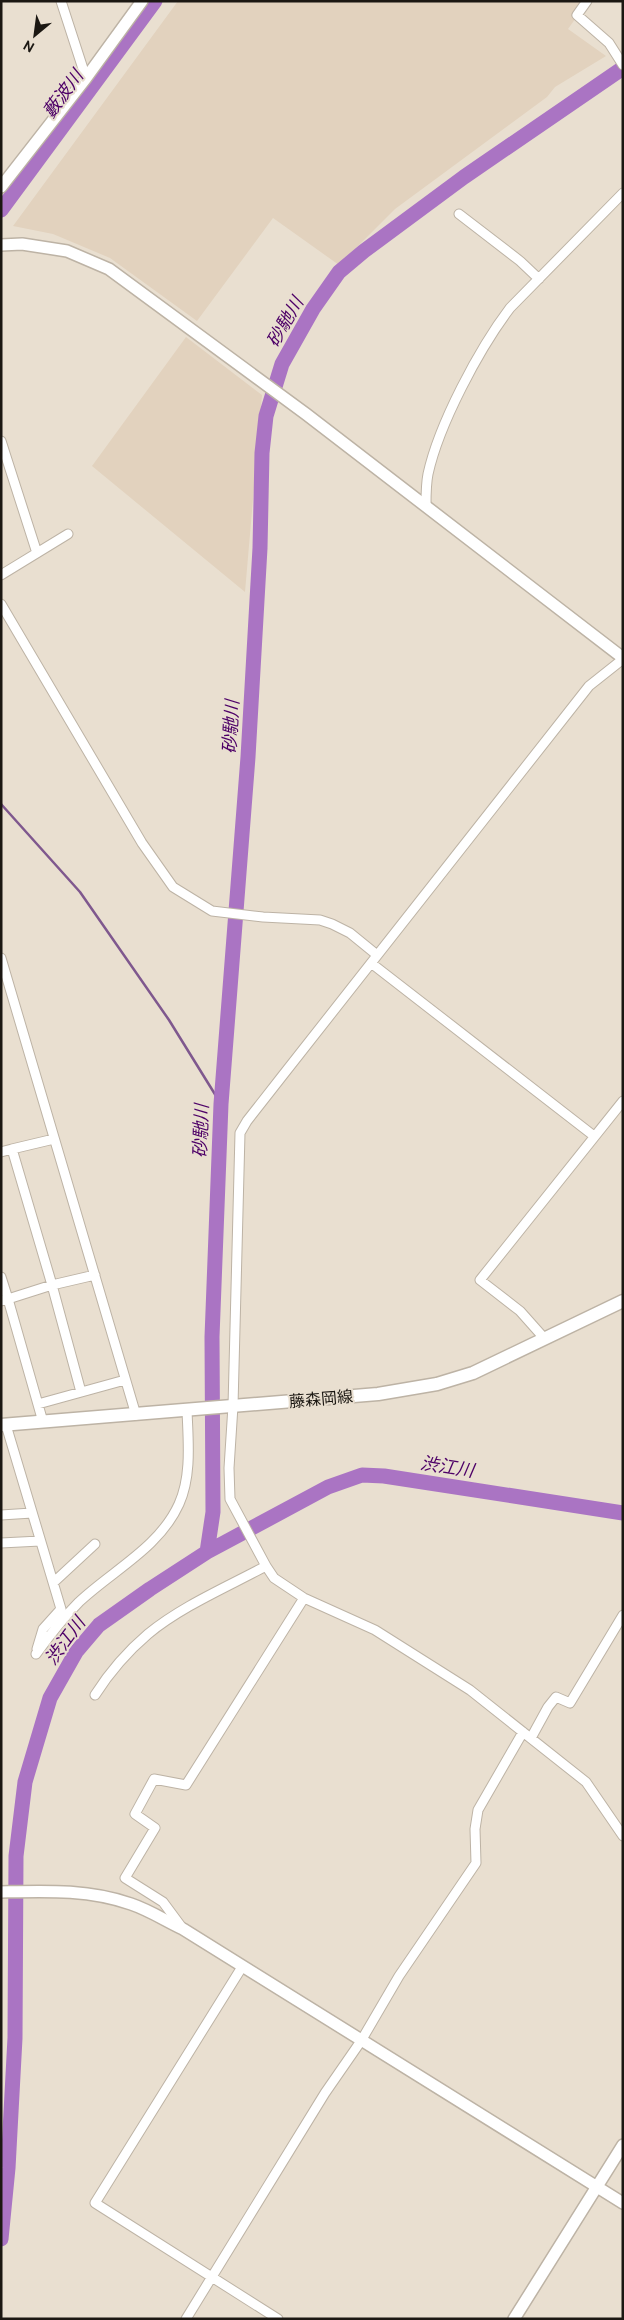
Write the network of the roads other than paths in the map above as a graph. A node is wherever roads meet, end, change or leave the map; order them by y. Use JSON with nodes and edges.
{"nodes":[{"id":1,"x":61,"y":1,"type":"edge"},
{"id":2,"x":142,"y":1,"type":"edge"},
{"id":3,"x":587,"y":1,"type":"edge"},
{"id":4,"x":623,"y":65,"type":"edge"},
{"id":5,"x":86,"y":78,"type":"junction"},
{"id":6,"x":1,"y":187,"type":"edge"},
{"id":7,"x":623,"y":193,"type":"edge"},
{"id":8,"x":459,"y":214,"type":"dead end"},
{"id":9,"x":1,"y":245,"type":"edge"},
{"id":10,"x":539,"y":279,"type":"junction"},
{"id":11,"x":1,"y":441,"type":"edge"},
{"id":12,"x":426,"y":505,"type":"junction"},
{"id":13,"x":68,"y":534,"type":"dead end"},
{"id":14,"x":37,"y":553,"type":"junction"},
{"id":15,"x":1,"y":575,"type":"edge"},
{"id":16,"x":1,"y":604,"type":"edge"},
{"id":17,"x":623,"y":659,"type":"edge"},
{"id":18,"x":1,"y":958,"type":"edge"},
{"id":19,"x":373,"y":959,"type":"junction"},
{"id":20,"x":623,"y":1101,"type":"edge"},
{"id":21,"x":594,"y":1136,"type":"junction"},
{"id":22,"x":54,"y":1139,"type":"junction"},
{"id":23,"x":12,"y":1149,"type":"junction"},
{"id":24,"x":1,"y":1152,"type":"edge"},
{"id":25,"x":95,"y":1275,"type":"junction"},
{"id":26,"x":1,"y":1277,"type":"edge"},
{"id":27,"x":52,"y":1285,"type":"junction"},
{"id":28,"x":5,"y":1300,"type":"edge"},
{"id":29,"x":623,"y":1301,"type":"edge"},
{"id":30,"x":544,"y":1338,"type":"junction"},
{"id":31,"x":125,"y":1380,"type":"junction"},
{"id":32,"x":81,"y":1392,"type":"junction"},
{"id":33,"x":38,"y":1404,"type":"junction"},
{"id":34,"x":233,"y":1406,"type":"junction"},
{"id":35,"x":187,"y":1410,"type":"junction"},
{"id":36,"x":136,"y":1415,"type":"junction"},
{"id":37,"x":42,"y":1422,"type":"junction"},
{"id":38,"x":4,"y":1425,"type":"edge"},
{"id":39,"x":32,"y":1513,"type":"junction"},
{"id":40,"x":1,"y":1515,"type":"edge"},
{"id":41,"x":40,"y":1541,"type":"junction"},
{"id":42,"x":1,"y":1543,"type":"edge"},
{"id":43,"x":95,"y":1544,"type":"dead end"},
{"id":44,"x":266,"y":1566,"type":"junction"},
{"id":45,"x":54,"y":1582,"type":"junction"},
{"id":46,"x":304,"y":1598,"type":"junction"},
{"id":47,"x":623,"y":1615,"type":"edge"},
{"id":48,"x":95,"y":1695,"type":"dead end"},
{"id":49,"x":527,"y":1735,"type":"junction"},
{"id":50,"x":623,"y":1836,"type":"edge"},
{"id":51,"x":1,"y":1892,"type":"edge"},
{"id":52,"x":183,"y":1929,"type":"junction"},
{"id":53,"x":242,"y":1967,"type":"junction"},
{"id":54,"x":361,"y":2041,"type":"junction"},
{"id":55,"x":623,"y":2145,"type":"edge"},
{"id":56,"x":597,"y":2186,"type":"junction"},
{"id":57,"x":623,"y":2203,"type":"edge"},
{"id":58,"x":212,"y":2277,"type":"junction"},
{"id":59,"x":186,"y":2319,"type":"edge"},
{"id":60,"x":278,"y":2319,"type":"edge"},
{"id":61,"x":514,"y":2319,"type":"edge"}],
"edges":[{"from":1,"to":5,"type":"street"},
{"from":2,"to":5,"type":"street"},
{"from":3,"to":4,"type":"street"},
{"from":5,"to":6,"type":"street"},
{"from":7,"to":10,"type":"street"},
{"from":8,"to":10,"type":"street"},
{"from":9,"to":12,"type":"street"},
{"from":10,"to":12,"type":"street"},
{"from":11,"to":14,"type":"street"},
{"from":12,"to":17,"type":"street"},
{"from":13,"to":14,"type":"street"},
{"from":14,"to":15,"type":"street"},
{"from":16,"to":19,"type":"street"},
{"from":17,"to":19,"type":"street"},
{"from":18,"to":22,"type":"street"},
{"from":19,"to":21,"type":"street"},
{"from":19,"to":34,"type":"street"},
{"from":20,"to":21,"type":"street"},
{"from":21,"to":30,"type":"street"},
{"from":22,"to":23,"type":"street"},
{"from":22,"to":25,"type":"street"},
{"from":23,"to":24,"type":"street"},
{"from":23,"to":27,"type":"street"},
{"from":25,"to":27,"type":"street"},
{"from":25,"to":31,"type":"street"},
{"from":26,"to":28,"type":"street"},
{"from":27,"to":28,"type":"street"},
{"from":27,"to":32,"type":"street"},
{"from":28,"to":33,"type":"street"},
{"from":29,"to":30,"type":"main road","name":"藤森岡線"},
{"from":30,"to":34,"type":"main road","name":"藤森岡線"},
{"from":31,"to":32,"type":"street"},
{"from":31,"to":36,"type":"street"},
{"from":32,"to":33,"type":"street"},
{"from":33,"to":37,"type":"street"},
{"from":34,"to":35,"type":"main road","name":"藤森岡線"},
{"from":34,"to":44,"type":"street"},
{"from":35,"to":36,"type":"main road","name":"藤森岡線"},
{"from":35,"to":45,"type":"street"},
{"from":36,"to":37,"type":"main road","name":"藤森岡線"},
{"from":37,"to":38,"type":"main road","name":"藤森岡線"},
{"from":38,"to":39,"type":"street"},
{"from":39,"to":40,"type":"street"},
{"from":39,"to":41,"type":"street"},
{"from":41,"to":42,"type":"street"},
{"from":41,"to":45,"type":"street"},
{"from":43,"to":45,"type":"street"},
{"from":44,"to":46,"type":"street"},
{"from":44,"to":48,"type":"street"},
{"from":46,"to":49,"type":"street"},
{"from":46,"to":52,"type":"street"},
{"from":47,"to":49,"type":"street"},
{"from":49,"to":50,"type":"street"},
{"from":49,"to":54,"type":"street"},
{"from":51,"to":52,"type":"street"},
{"from":52,"to":53,"type":"street"},
{"from":53,"to":54,"type":"street"},
{"from":53,"to":58,"type":"street"},
{"from":54,"to":56,"type":"street"},
{"from":54,"to":58,"type":"street"},
{"from":55,"to":56,"type":"street"},
{"from":56,"to":57,"type":"street"},
{"from":56,"to":61,"type":"street"},
{"from":58,"to":59,"type":"street"},
{"from":58,"to":60,"type":"street"}]}
